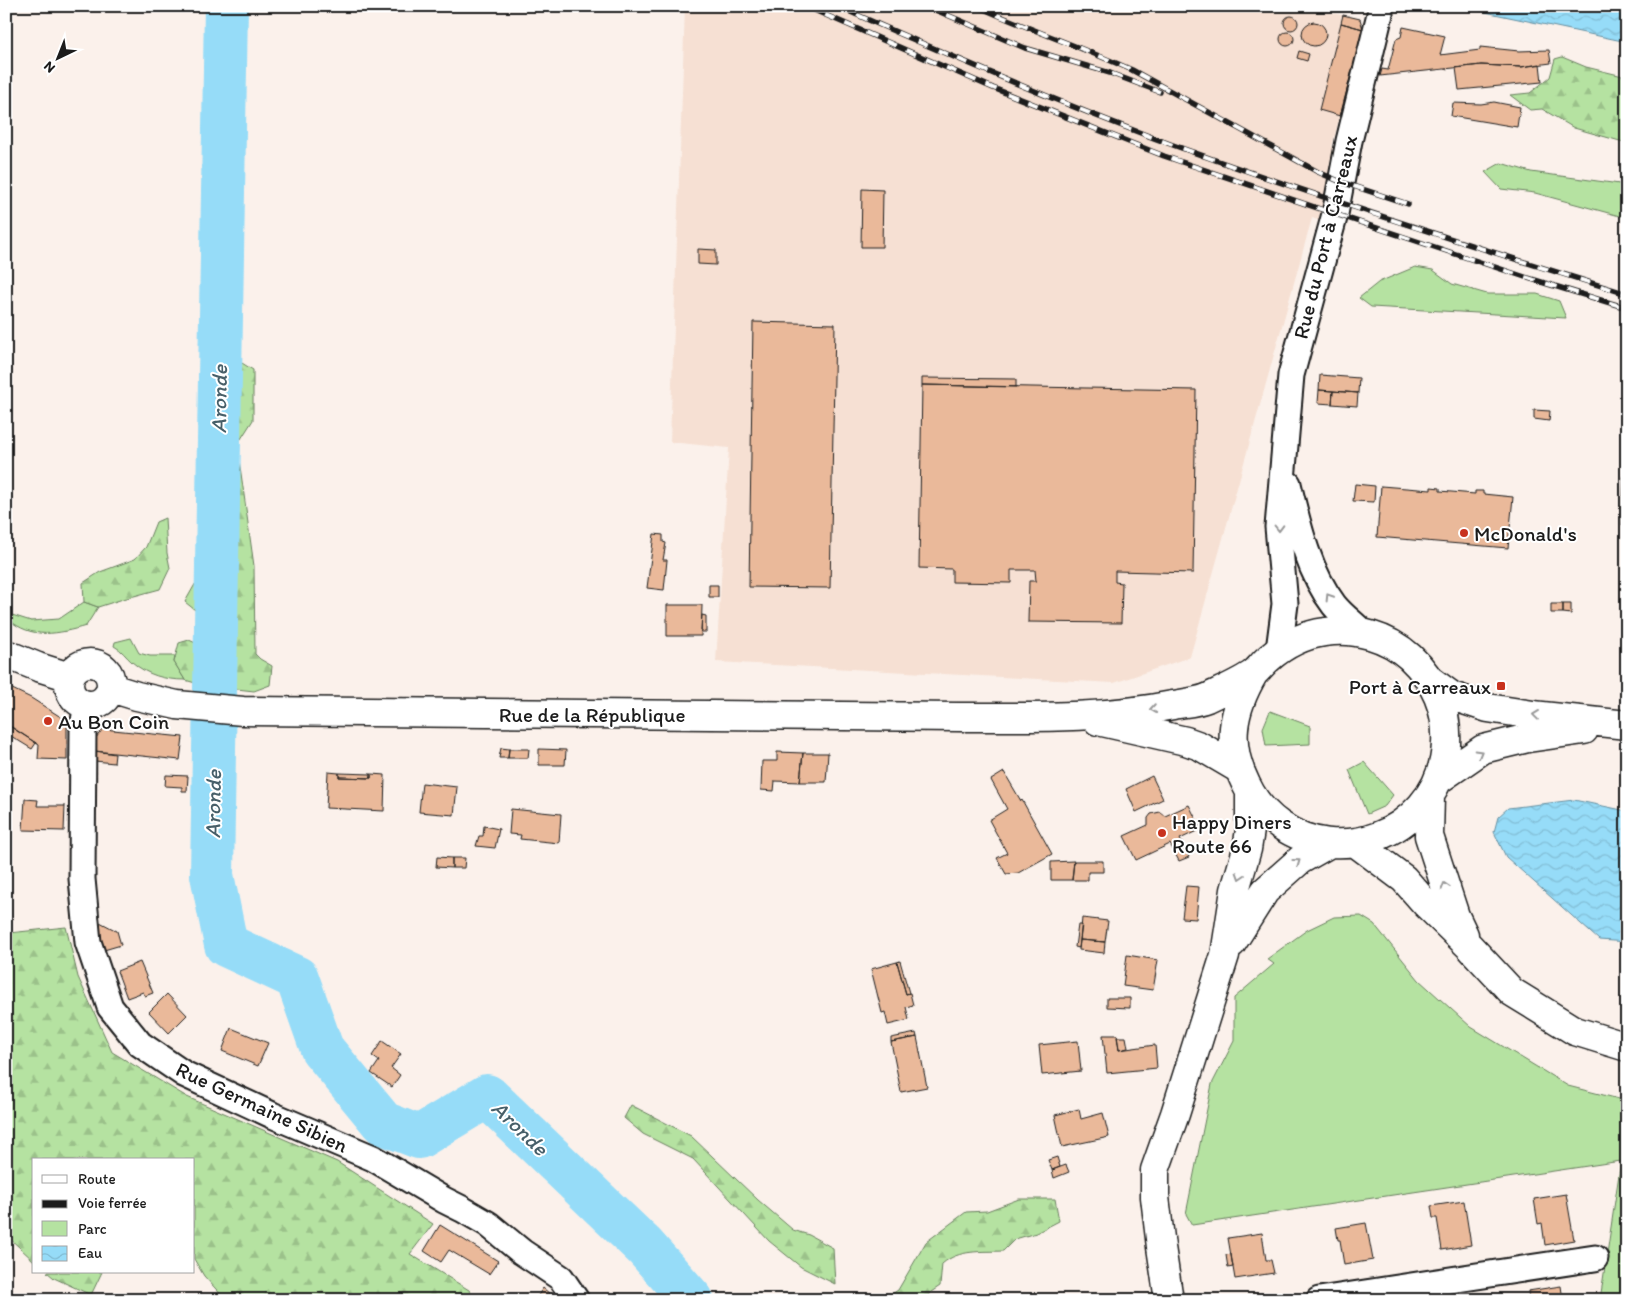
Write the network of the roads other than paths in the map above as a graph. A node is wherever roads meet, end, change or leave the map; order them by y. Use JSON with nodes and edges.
{"nodes":[{"id":1,"x":1380,"y":14,"type":"dead end"},
{"id":2,"x":1282,"y":462,"type":"junction"},
{"id":3,"x":1362,"y":632,"type":"junction"},
{"id":4,"x":1279,"y":650,"type":"junction"},
{"id":5,"x":6,"y":654,"type":"edge"},
{"id":6,"x":1254,"y":673,"type":"junction"},
{"id":7,"x":70,"y":678,"type":"junction"},
{"id":8,"x":1430,"y":680,"type":"junction"},
{"id":9,"x":110,"y":688,"type":"junction"},
{"id":10,"x":87,"y":704,"type":"junction"},
{"id":11,"x":1075,"y":715,"type":"junction"},
{"id":12,"x":1623,"y":724,"type":"edge"},
{"id":13,"x":1238,"y":769,"type":"junction"},
{"id":14,"x":1434,"y":788,"type":"junction"},
{"id":15,"x":1250,"y":794,"type":"junction"},
{"id":16,"x":1343,"y":843,"type":"junction"},
{"id":17,"x":1470,"y":947,"type":"junction"},
{"id":18,"x":1225,"y":955,"type":"junction"},
{"id":19,"x":1627,"y":1047,"type":"edge"},
{"id":20,"x":1595,"y":1258,"type":"dead end"},
{"id":21,"x":576,"y":1300,"type":"edge"},
{"id":22,"x":1169,"y":1300,"type":"edge"},
{"id":23,"x":1319,"y":1300,"type":"edge"}],
"edges":[{"from":1,"to":2,"type":"street","name":"Rue du Port à Carreaux"},
{"from":3,"to":2,"type":"street","name":"Rue du Port à Carreaux","one_way":true},
{"from":2,"to":4,"type":"street","name":"Rue du Port à Carreaux","one_way":true},
{"from":3,"to":4,"type":"main road"},
{"from":3,"to":8,"type":"main road"},
{"from":4,"to":6,"type":"main road"},
{"from":5,"to":7,"type":"main road"},
{"from":6,"to":11,"type":"main road","name":"Rue de la République","one_way":true},
{"from":6,"to":13,"type":"main road"},
{"from":7,"to":9,"type":"main road"},
{"from":7,"to":10,"type":"main road"},
{"from":12,"to":8,"type":"main road","one_way":true},
{"from":8,"to":14,"type":"main road"},
{"from":9,"to":10,"type":"main road"},
{"from":9,"to":11,"type":"main road","name":"Rue de la République"},
{"from":10,"to":21,"type":"street","name":"Rue Germaine Sibien"},
{"from":11,"to":13,"type":"main road","name":"Rue de la République"},
{"from":14,"to":12,"type":"main road","one_way":true},
{"from":13,"to":15,"type":"main road"},
{"from":14,"to":16,"type":"main road"},
{"from":17,"to":14,"type":"main road","one_way":true},
{"from":15,"to":16,"type":"main road"},
{"from":15,"to":18,"type":"main road","one_way":true},
{"from":16,"to":17,"type":"main road"},
{"from":18,"to":16,"type":"main road","one_way":true},
{"from":17,"to":19,"type":"main road"},
{"from":18,"to":22,"type":"main road"},
{"from":20,"to":23,"type":"street"}]}
